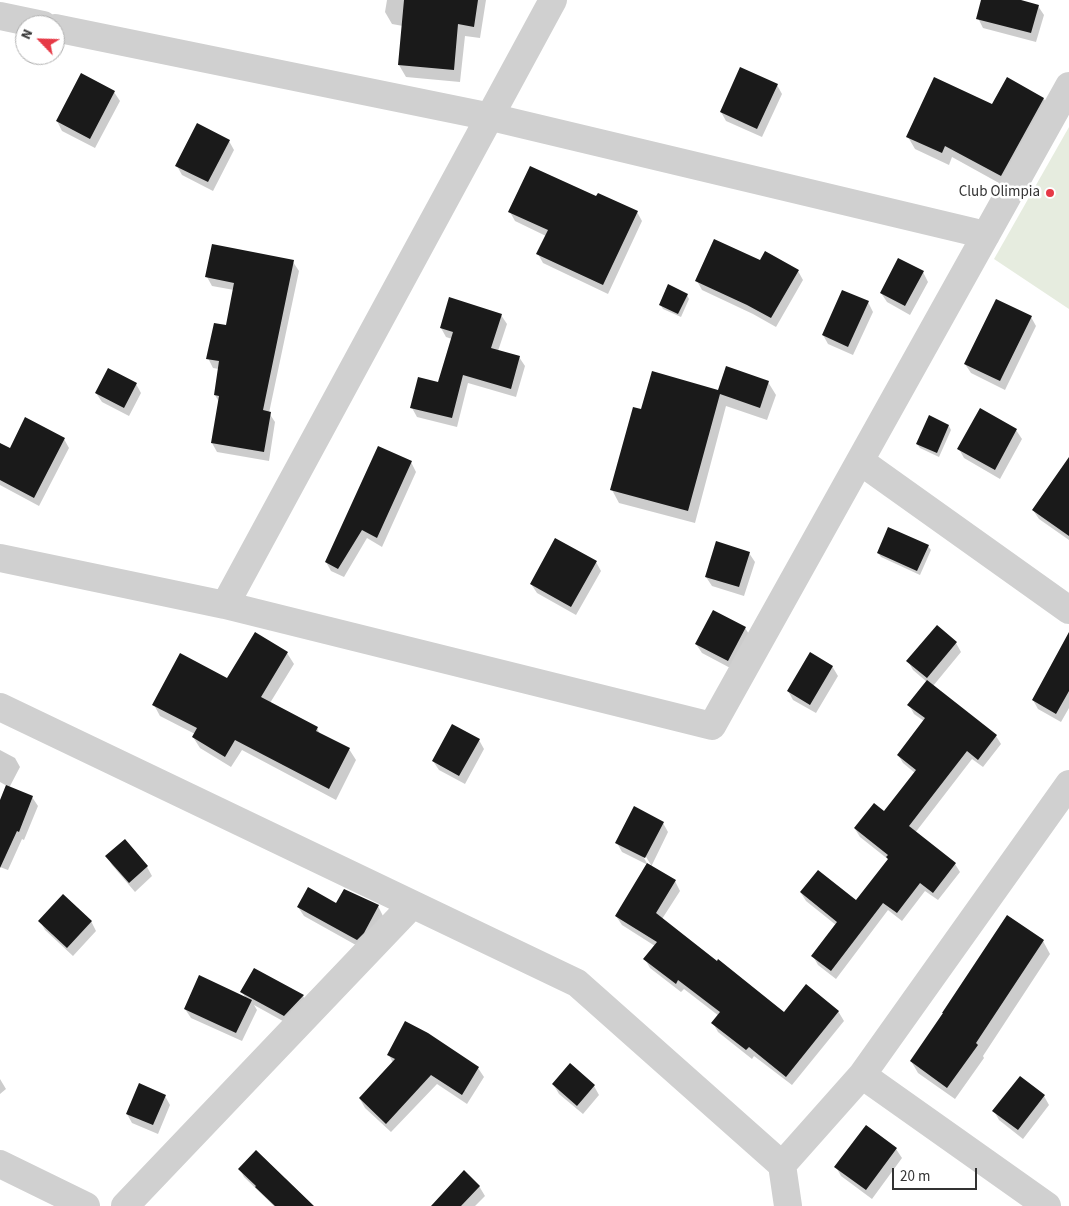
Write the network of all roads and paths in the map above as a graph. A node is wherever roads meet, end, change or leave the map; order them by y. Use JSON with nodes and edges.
{"nodes":[{"id":1,"x":553,"y":0,"type":"edge"},
{"id":2,"x":0,"y":16,"type":"edge"},
{"id":3,"x":15,"y":19,"type":"edge"},
{"id":4,"x":65,"y":30,"type":"edge"},
{"id":5,"x":1069,"y":86,"type":"edge"},
{"id":6,"x":491,"y":117,"type":"junction"},
{"id":7,"x":986,"y":234,"type":"junction"},
{"id":8,"x":860,"y":461,"type":"junction"},
{"id":9,"x":0,"y":558,"type":"edge"},
{"id":10,"x":225,"y":605,"type":"junction"},
{"id":11,"x":1069,"y":610,"type":"edge"},
{"id":12,"x":0,"y":707,"type":"edge"},
{"id":13,"x":1069,"y":784,"type":"edge"},
{"id":14,"x":412,"y":905,"type":"junction"},
{"id":15,"x":862,"y":1075,"type":"junction"},
{"id":16,"x":0,"y":1164,"type":"edge"},
{"id":17,"x":782,"y":1165,"type":"junction"},
{"id":18,"x":86,"y":1206,"type":"edge"},
{"id":19,"x":124,"y":1206,"type":"edge"},
{"id":20,"x":788,"y":1206,"type":"edge"},
{"id":21,"x":1047,"y":1206,"type":"edge"}],
"edges":[{"from":1,"to":6,"type":"street"},
{"from":2,"to":3,"type":"street"},
{"from":4,"to":6,"type":"street"},
{"from":5,"to":7,"type":"street"},
{"from":6,"to":7,"type":"street"},
{"from":6,"to":10,"type":"street"},
{"from":7,"to":8,"type":"street"},
{"from":8,"to":10,"type":"street"},
{"from":8,"to":11,"type":"street"},
{"from":9,"to":10,"type":"street"},
{"from":12,"to":14,"type":"street"},
{"from":13,"to":15,"type":"street"},
{"from":14,"to":17,"type":"street"},
{"from":14,"to":19,"type":"street"},
{"from":15,"to":17,"type":"street"},
{"from":15,"to":21,"type":"street"},
{"from":16,"to":18,"type":"street"},
{"from":17,"to":20,"type":"street"}]}
